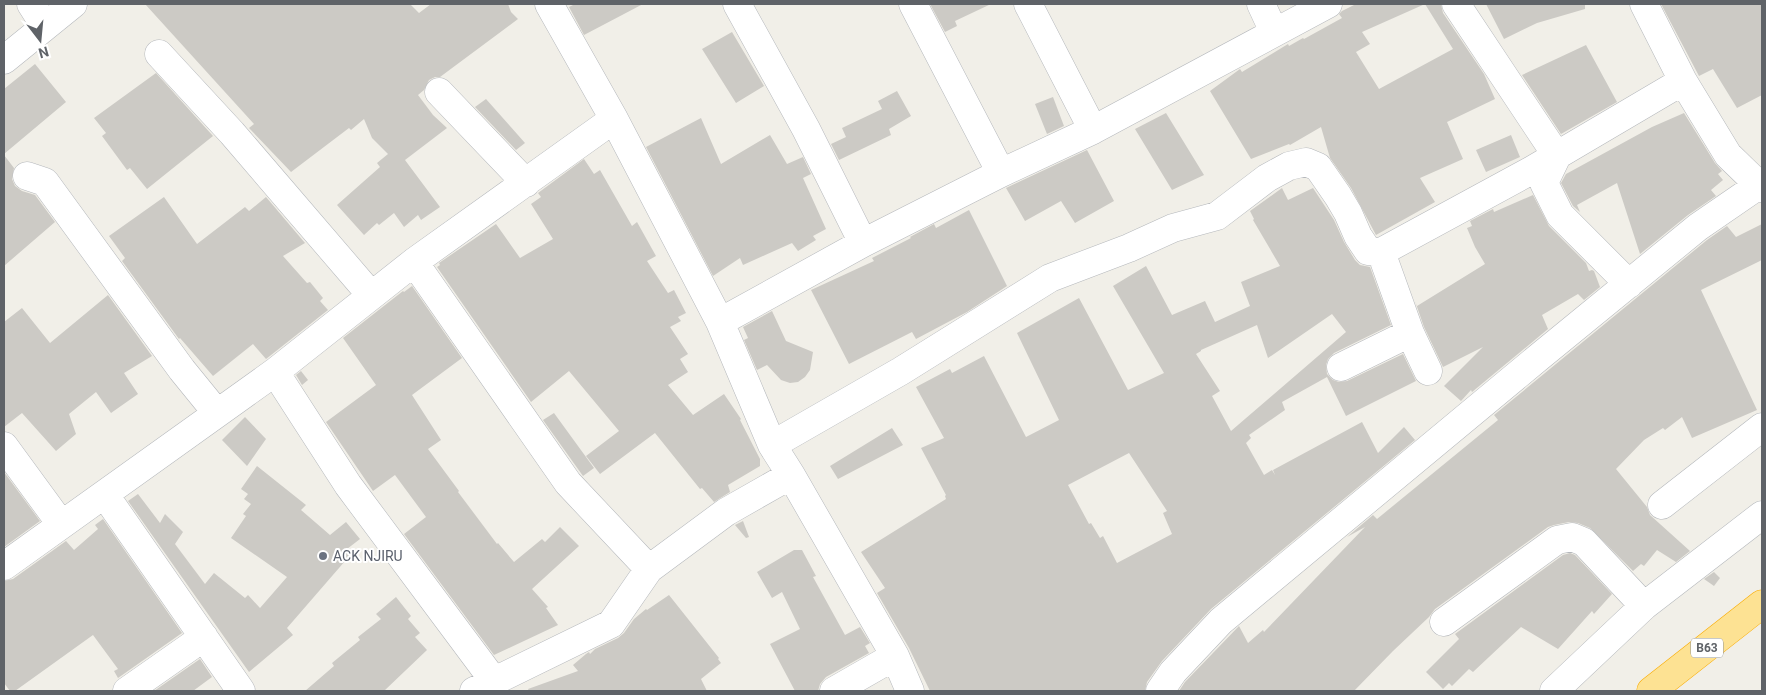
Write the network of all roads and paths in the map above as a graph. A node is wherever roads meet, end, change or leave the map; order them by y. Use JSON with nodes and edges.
{"nodes":[{"id":1,"x":73,"y":4,"type":"edge"},
{"id":2,"x":549,"y":4,"type":"edge"},
{"id":3,"x":737,"y":4,"type":"edge"},
{"id":4,"x":913,"y":4,"type":"edge"},
{"id":5,"x":1028,"y":4,"type":"edge"},
{"id":6,"x":1261,"y":4,"type":"edge"},
{"id":7,"x":1328,"y":4,"type":"edge"},
{"id":8,"x":1456,"y":4,"type":"edge"},
{"id":9,"x":1644,"y":4,"type":"edge"},
{"id":10,"x":38,"y":15,"type":"edge"},
{"id":11,"x":1274,"y":32,"type":"junction"},
{"id":12,"x":159,"y":54,"type":"dead end"},
{"id":13,"x":4,"y":60,"type":"edge"},
{"id":14,"x":1683,"y":81,"type":"junction"},
{"id":15,"x":439,"y":92,"type":"dead end"},
{"id":16,"x":614,"y":119,"type":"junction"},
{"id":17,"x":1093,"y":130,"type":"junction"},
{"id":18,"x":1557,"y":156,"type":"junction"},
{"id":19,"x":1001,"y":173,"type":"junction"},
{"id":20,"x":27,"y":176,"type":"dead end"},
{"id":21,"x":526,"y":182,"type":"junction"},
{"id":22,"x":1762,"y":185,"type":"edge"},
{"id":23,"x":863,"y":243,"type":"junction"},
{"id":24,"x":1381,"y":252,"type":"junction"},
{"id":25,"x":414,"y":262,"type":"junction"},
{"id":26,"x":1629,"y":284,"type":"junction"},
{"id":27,"x":371,"y":296,"type":"junction"},
{"id":28,"x":720,"y":322,"type":"junction"},
{"id":29,"x":1410,"y":333,"type":"junction"},
{"id":30,"x":1341,"y":367,"type":"dead end"},
{"id":31,"x":1428,"y":371,"type":"dead end"},
{"id":32,"x":275,"y":372,"type":"junction"},
{"id":33,"x":217,"y":413,"type":"junction"},
{"id":34,"x":1762,"y":427,"type":"edge"},
{"id":35,"x":772,"y":445,"type":"junction"},
{"id":36,"x":4,"y":446,"type":"edge"},
{"id":37,"x":791,"y":475,"type":"junction"},
{"id":38,"x":105,"y":494,"type":"junction"},
{"id":39,"x":1662,"y":505,"type":"dead end"},
{"id":40,"x":1762,"y":515,"type":"edge"},
{"id":41,"x":62,"y":524,"type":"junction"},
{"id":42,"x":4,"y":566,"type":"edge"},
{"id":43,"x":650,"y":569,"type":"junction"},
{"id":44,"x":1644,"y":606,"type":"junction"},
{"id":45,"x":1760,"y":609,"type":"edge"},
{"id":46,"x":1444,"y":622,"type":"dead end"},
{"id":47,"x":204,"y":637,"type":"junction"},
{"id":48,"x":895,"y":656,"type":"junction"},
{"id":49,"x":484,"y":686,"type":"edge"},
{"id":50,"x":127,"y":691,"type":"edge"},
{"id":51,"x":241,"y":691,"type":"edge"},
{"id":52,"x":834,"y":691,"type":"edge"},
{"id":53,"x":910,"y":691,"type":"edge"},
{"id":54,"x":1160,"y":691,"type":"edge"},
{"id":55,"x":1554,"y":691,"type":"edge"},
{"id":56,"x":1651,"y":691,"type":"edge"}],
"edges":[{"from":1,"to":10,"type":"street"},
{"from":2,"to":16,"type":"street"},
{"from":3,"to":23,"type":"street"},
{"from":4,"to":19,"type":"street"},
{"from":5,"to":17,"type":"street"},
{"from":6,"to":11,"type":"street"},
{"from":7,"to":11,"type":"street"},
{"from":8,"to":18,"type":"street"},
{"from":9,"to":14,"type":"street"},
{"from":10,"to":13,"type":"street"},
{"from":11,"to":17,"type":"street"},
{"from":12,"to":27,"type":"street"},
{"from":14,"to":18,"type":"street"},
{"from":14,"to":22,"type":"street"},
{"from":15,"to":21,"type":"street"},
{"from":16,"to":21,"type":"street"},
{"from":16,"to":28,"type":"street"},
{"from":17,"to":19,"type":"street"},
{"from":18,"to":24,"type":"street"},
{"from":18,"to":26,"type":"street"},
{"from":19,"to":23,"type":"street"},
{"from":20,"to":33,"type":"street"},
{"from":21,"to":25,"type":"street"},
{"from":22,"to":26,"type":"street"},
{"from":23,"to":28,"type":"street"},
{"from":24,"to":29,"type":"street"},
{"from":24,"to":35,"type":"street"},
{"from":25,"to":27,"type":"street"},
{"from":25,"to":43,"type":"street"},
{"from":26,"to":54,"type":"street"},
{"from":27,"to":32,"type":"street"},
{"from":28,"to":35,"type":"street"},
{"from":29,"to":30,"type":"street"},
{"from":29,"to":31,"type":"street"},
{"from":32,"to":33,"type":"street"},
{"from":32,"to":49,"type":"street"},
{"from":33,"to":38,"type":"street"},
{"from":34,"to":39,"type":"street"},
{"from":35,"to":37,"type":"street"},
{"from":36,"to":41,"type":"street"},
{"from":37,"to":43,"type":"street"},
{"from":37,"to":48,"type":"street"},
{"from":38,"to":41,"type":"street"},
{"from":38,"to":47,"type":"street"},
{"from":40,"to":44,"type":"street"},
{"from":41,"to":42,"type":"street"},
{"from":43,"to":49,"type":"street"},
{"from":44,"to":46,"type":"street"},
{"from":44,"to":55,"type":"street"},
{"from":45,"to":56,"type":"highway","number":"B63"},
{"from":47,"to":50,"type":"street"},
{"from":47,"to":51,"type":"street"},
{"from":48,"to":52,"type":"street"},
{"from":48,"to":53,"type":"street"}]}
